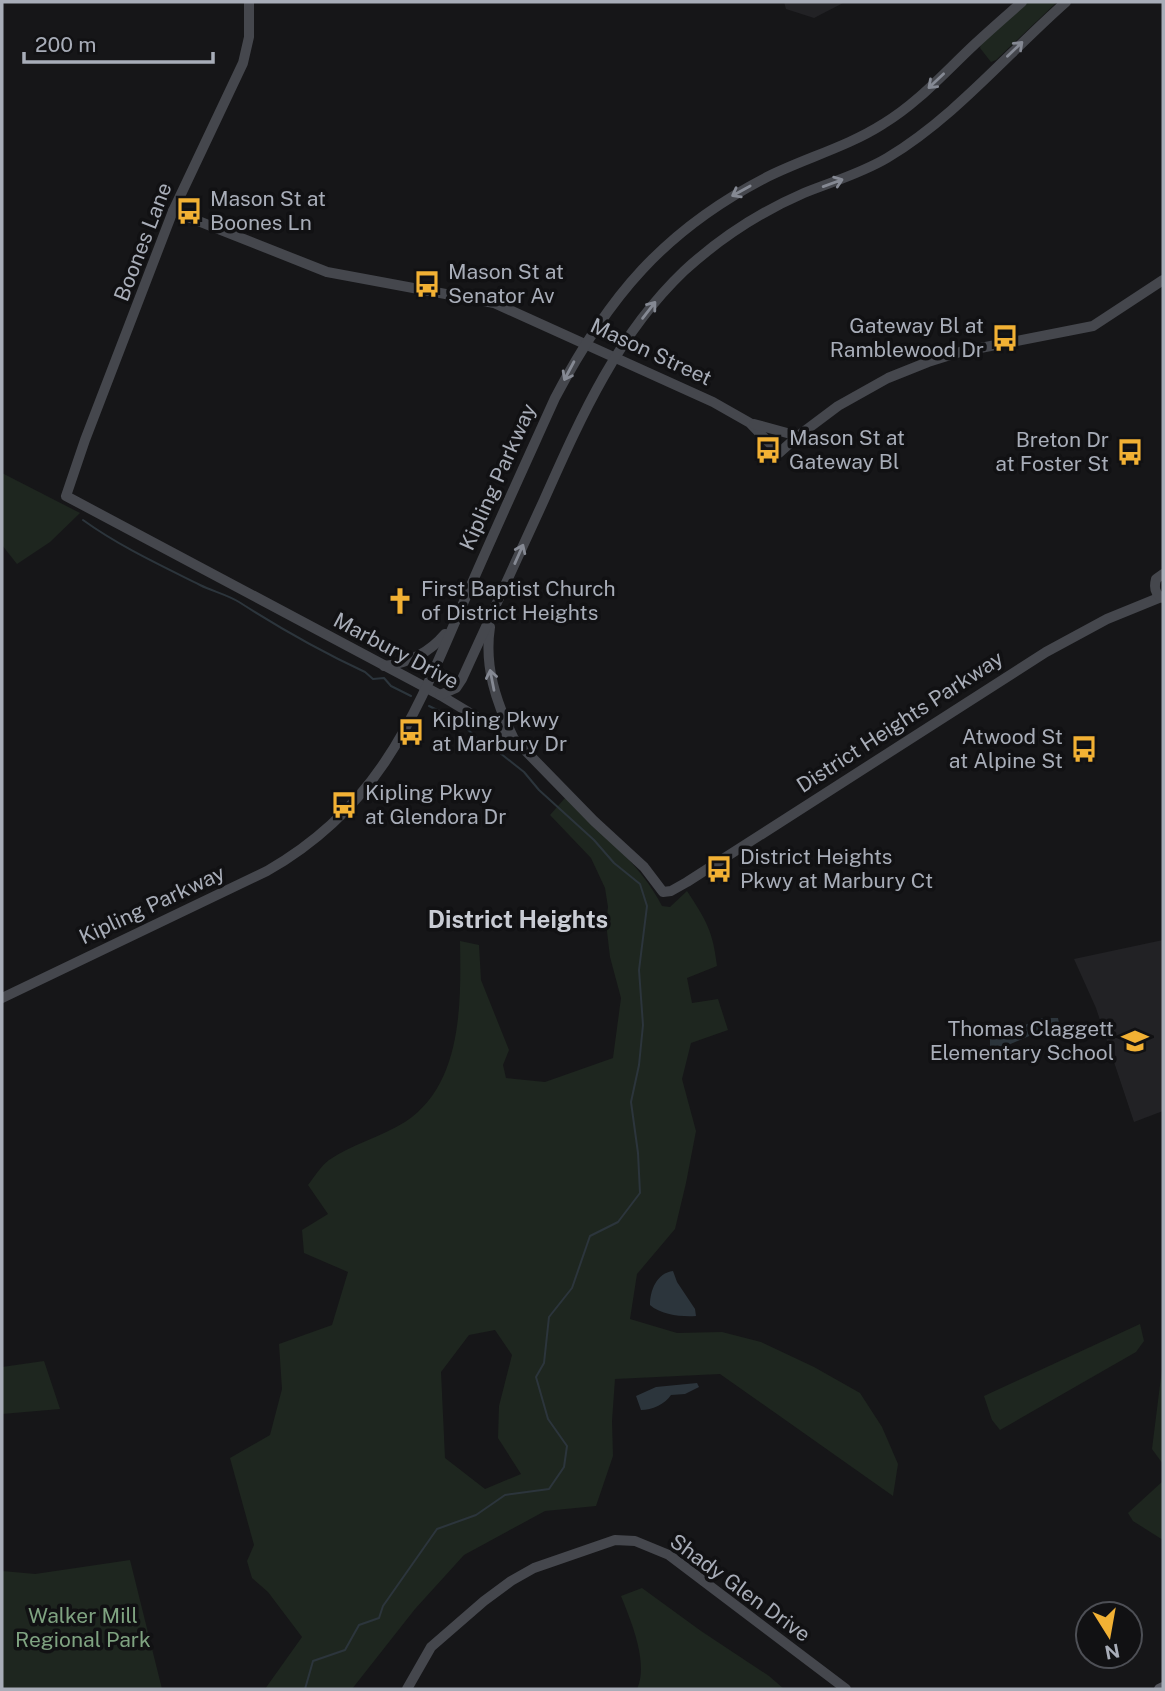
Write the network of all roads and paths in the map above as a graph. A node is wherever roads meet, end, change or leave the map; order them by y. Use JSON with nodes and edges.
{"nodes":[{"id":1,"x":249,"y":2,"type":"edge"},
{"id":2,"x":1022,"y":2,"type":"edge"},
{"id":3,"x":1066,"y":2,"type":"edge"},
{"id":4,"x":173,"y":211,"type":"junction"},
{"id":5,"x":1163,"y":280,"type":"edge"},
{"id":6,"x":586,"y":344,"type":"junction"},
{"id":7,"x":614,"y":357,"type":"junction"},
{"id":8,"x":750,"y":423,"type":"junction"},
{"id":9,"x":798,"y":436,"type":"junction"},
{"id":10,"x":66,"y":496,"type":"joint"},
{"id":11,"x":1163,"y":574,"type":"edge"},
{"id":12,"x":1162,"y":598,"type":"edge"},
{"id":13,"x":492,"y":615,"type":"junction"},
{"id":14,"x":453,"y":625,"type":"junction"},
{"id":15,"x":384,"y":666,"type":"junction"},
{"id":16,"x":425,"y":687,"type":"junction"},
{"id":17,"x":440,"y":695,"type":"junction"},
{"id":18,"x":515,"y":740,"type":"junction"},
{"id":19,"x":667,"y":892,"type":"joint"},
{"id":20,"x":2,"y":998,"type":"edge"},
{"id":21,"x":407,"y":1689,"type":"edge"},
{"id":22,"x":846,"y":1689,"type":"edge"}],
"edges":[{"from":1,"to":4,"type":"street","name":"Boones Lane"},
{"from":2,"to":6,"type":"street","name":"Kipling Parkway","one_way":true},
{"from":7,"to":3,"type":"street","one_way":true},
{"from":4,"to":6,"type":"street","name":"Mason Street"},
{"from":4,"to":10,"type":"street","name":"Boones Lane"},
{"from":5,"to":9,"type":"street"},
{"from":6,"to":7,"type":"street","name":"Mason Street"},
{"from":6,"to":14,"type":"street","name":"Kipling Parkway","one_way":true},
{"from":7,"to":8,"type":"street","name":"Mason Street"},
{"from":13,"to":7,"type":"street","one_way":true},
{"from":8,"to":9,"type":"street"},
{"from":8,"to":9,"type":"street","name":"Mason Street"},
{"from":10,"to":15,"type":"street","name":"Marbury Drive"},
{"from":11,"to":12,"type":"street"},
{"from":12,"to":19,"type":"street","name":"District Heights Parkway"},
{"from":13,"to":17,"type":"street"},
{"from":18,"to":13,"type":"street","one_way":true},
{"from":14,"to":15,"type":"street"},
{"from":14,"to":16,"type":"street","name":"Kipling Parkway"},
{"from":15,"to":16,"type":"street","name":"Marbury Drive"},
{"from":16,"to":17,"type":"street","name":"Marbury Drive"},
{"from":16,"to":20,"type":"street","name":"Kipling Parkway"},
{"from":17,"to":18,"type":"street","name":"Marbury Drive"},
{"from":18,"to":19,"type":"street","name":"Marbury Drive"},
{"from":21,"to":22,"type":"street","name":"Shady Glen Drive"}]}
